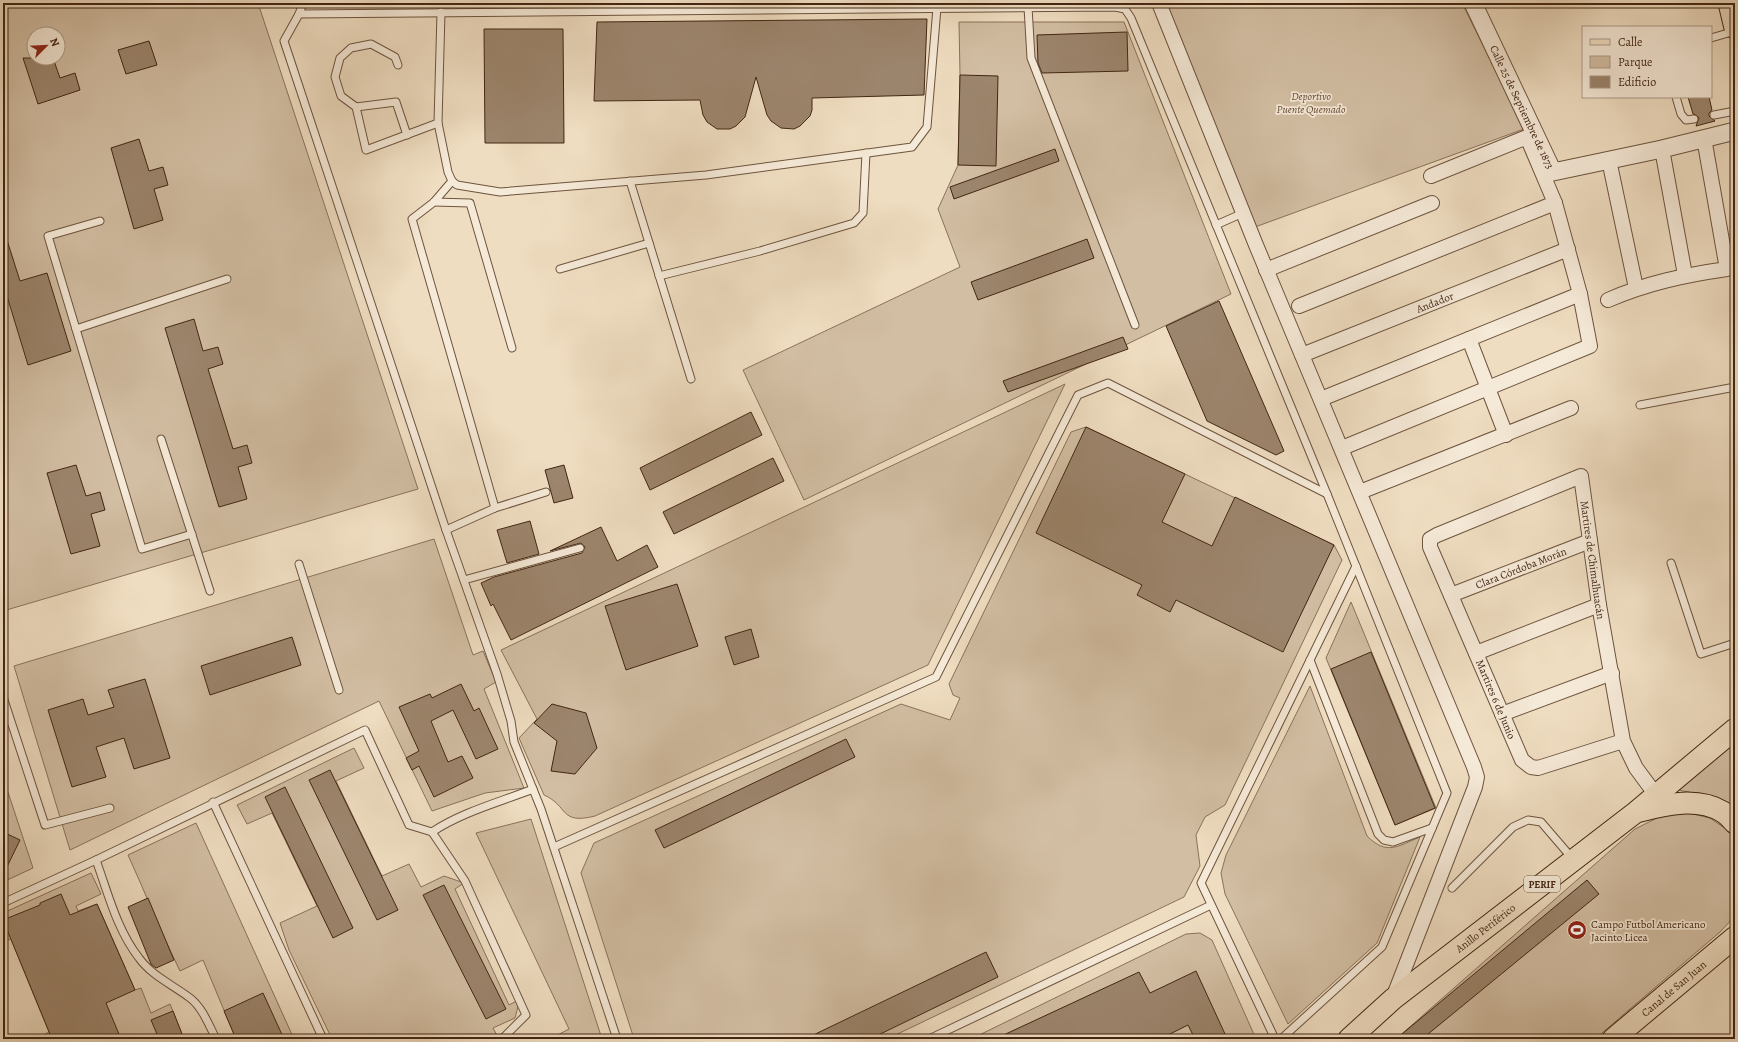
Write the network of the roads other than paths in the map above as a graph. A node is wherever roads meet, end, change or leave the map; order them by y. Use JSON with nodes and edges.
{"nodes":[{"id":1,"x":303,"y":3,"type":"edge"},
{"id":2,"x":1159,"y":3,"type":"edge"},
{"id":3,"x":1473,"y":3,"type":"edge"},
{"id":4,"x":1729,"y":3,"type":"edge"},
{"id":5,"x":1028,"y":7,"type":"junction"},
{"id":6,"x":937,"y":8,"type":"junction"},
{"id":7,"x":441,"y":12,"type":"junction"},
{"id":8,"x":299,"y":14,"type":"junction"},
{"id":9,"x":1735,"y":28,"type":"edge"},
{"id":10,"x":1735,"y":31,"type":"edge"},
{"id":11,"x":1712,"y":38,"type":"edge"},
{"id":12,"x":398,"y":65,"type":"dead end"},
{"id":13,"x":1676,"y":98,"type":"edge"},
{"id":14,"x":356,"y":107,"type":"junction"},
{"id":15,"x":1735,"y":111,"type":"edge"},
{"id":16,"x":1714,"y":115,"type":"dead end"},
{"id":17,"x":1694,"y":119,"type":"dead end"},
{"id":18,"x":438,"y":123,"type":"junction"},
{"id":19,"x":1735,"y":131,"type":"edge"},
{"id":20,"x":407,"y":135,"type":"junction"},
{"id":21,"x":1704,"y":138,"type":"junction"},
{"id":22,"x":1662,"y":149,"type":"junction"},
{"id":23,"x":866,"y":153,"type":"junction"},
{"id":24,"x":1609,"y":160,"type":"junction"},
{"id":25,"x":1548,"y":174,"type":"junction"},
{"id":26,"x":1431,"y":176,"type":"dead end"},
{"id":27,"x":452,"y":181,"type":"junction"},
{"id":28,"x":630,"y":181,"type":"junction"},
{"id":29,"x":434,"y":202,"type":"junction"},
{"id":30,"x":1432,"y":203,"type":"dead end"},
{"id":31,"x":1555,"y":203,"type":"junction"},
{"id":32,"x":1243,"y":213,"type":"junction"},
{"id":33,"x":100,"y":221,"type":"dead end"},
{"id":34,"x":1216,"y":225,"type":"junction"},
{"id":35,"x":649,"y":243,"type":"junction"},
{"id":36,"x":1568,"y":249,"type":"junction"},
{"id":37,"x":560,"y":269,"type":"dead end"},
{"id":38,"x":1266,"y":270,"type":"junction"},
{"id":39,"x":1685,"y":275,"type":"junction"},
{"id":40,"x":659,"y":276,"type":"junction"},
{"id":41,"x":227,"y":279,"type":"dead end"},
{"id":42,"x":1636,"y":288,"type":"junction"},
{"id":43,"x":1580,"y":294,"type":"junction"},
{"id":44,"x":1608,"y":300,"type":"dead end"},
{"id":45,"x":1299,"y":306,"type":"dead end"},
{"id":46,"x":1135,"y":325,"type":"dead end"},
{"id":47,"x":76,"y":329,"type":"junction"},
{"id":48,"x":1469,"y":338,"type":"junction"},
{"id":49,"x":512,"y":348,"type":"dead end"},
{"id":50,"x":1302,"y":355,"type":"junction"},
{"id":51,"x":691,"y":379,"type":"dead end"},
{"id":52,"x":1735,"y":387,"type":"edge"},
{"id":53,"x":1488,"y":388,"type":"junction"},
{"id":54,"x":1321,"y":399,"type":"junction"},
{"id":55,"x":1640,"y":405,"type":"dead end"},
{"id":56,"x":1571,"y":408,"type":"dead end"},
{"id":57,"x":1506,"y":435,"type":"junction"},
{"id":58,"x":161,"y":439,"type":"dead end"},
{"id":59,"x":1342,"y":448,"type":"junction"},
{"id":60,"x":546,"y":492,"type":"dead end"},
{"id":61,"x":1360,"y":492,"type":"junction"},
{"id":62,"x":1327,"y":494,"type":"junction"},
{"id":63,"x":495,"y":508,"type":"junction"},
{"id":64,"x":446,"y":530,"type":"junction"},
{"id":65,"x":192,"y":534,"type":"junction"},
{"id":66,"x":1430,"y":539,"type":"joint"},
{"id":67,"x":1590,"y":541,"type":"junction"},
{"id":68,"x":580,"y":548,"type":"dead end"},
{"id":69,"x":1671,"y":563,"type":"dead end"},
{"id":70,"x":299,"y":564,"type":"dead end"},
{"id":71,"x":1356,"y":566,"type":"junction"},
{"id":72,"x":464,"y":580,"type":"junction"},
{"id":73,"x":210,"y":591,"type":"dead end"},
{"id":74,"x":1451,"y":595,"type":"junction"},
{"id":75,"x":1599,"y":605,"type":"junction"},
{"id":76,"x":1734,"y":645,"type":"edge"},
{"id":77,"x":1476,"y":653,"type":"junction"},
{"id":78,"x":1310,"y":660,"type":"junction"},
{"id":79,"x":1612,"y":673,"type":"junction"},
{"id":80,"x":339,"y":690,"type":"dead end"},
{"id":81,"x":3,"y":697,"type":"edge"},
{"id":82,"x":1502,"y":714,"type":"junction"},
{"id":83,"x":1735,"y":729,"type":"edge"},
{"id":84,"x":1623,"y":741,"type":"junction"},
{"id":85,"x":534,"y":790,"type":"junction"},
{"id":86,"x":1656,"y":795,"type":"junction"},
{"id":87,"x":213,"y":802,"type":"junction"},
{"id":88,"x":110,"y":808,"type":"dead end"},
{"id":89,"x":1636,"y":812,"type":"junction"},
{"id":90,"x":1735,"y":823,"type":"edge"},
{"id":91,"x":1432,"y":828,"type":"junction"},
{"id":92,"x":432,"y":832,"type":"junction"},
{"id":93,"x":554,"y":847,"type":"junction"},
{"id":94,"x":96,"y":860,"type":"junction"},
{"id":95,"x":1574,"y":860,"type":"junction"},
{"id":96,"x":1452,"y":888,"type":"dead end"},
{"id":97,"x":3,"y":903,"type":"edge"},
{"id":98,"x":1212,"y":905,"type":"junction"},
{"id":99,"x":1735,"y":937,"type":"edge"},
{"id":100,"x":1393,"y":999,"type":"junction"},
{"id":101,"x":216,"y":1039,"type":"edge"},
{"id":102,"x":323,"y":1039,"type":"edge"},
{"id":103,"x":502,"y":1039,"type":"edge"},
{"id":104,"x":617,"y":1039,"type":"edge"},
{"id":105,"x":929,"y":1039,"type":"edge"},
{"id":106,"x":1275,"y":1039,"type":"edge"},
{"id":107,"x":1281,"y":1039,"type":"edge"},
{"id":108,"x":1350,"y":1039,"type":"edge"},
{"id":109,"x":1613,"y":1039,"type":"edge"}],
"edges":[{"from":1,"to":8,"type":"lane"},
{"from":2,"to":32,"type":"street"},
{"from":3,"to":25,"type":"street","name":"Calle 25 de Septiembre de 1873"},
{"from":4,"to":9,"type":"main road"},
{"from":5,"to":6,"type":"lane"},
{"from":5,"to":34,"type":"lane"},
{"from":5,"to":46,"type":"lane"},
{"from":6,"to":7,"type":"lane"},
{"from":6,"to":23,"type":"lane"},
{"from":7,"to":8,"type":"lane"},
{"from":7,"to":18,"type":"lane"},
{"from":8,"to":64,"type":"lane"},
{"from":10,"to":11,"type":"lane"},
{"from":12,"to":14,"type":"lane"},
{"from":13,"to":17,"type":"lane"},
{"from":14,"to":20,"type":"lane"},
{"from":14,"to":20,"type":"lane"},
{"from":15,"to":16,"type":"lane"},
{"from":18,"to":20,"type":"lane"},
{"from":18,"to":27,"type":"lane"},
{"from":19,"to":21,"type":"street","name":"Calle 25 de Septiembre de 1873"},
{"from":21,"to":22,"type":"street","name":"Calle 25 de Septiembre de 1873"},
{"from":21,"to":39,"type":"street"},
{"from":22,"to":24,"type":"street","name":"Calle 25 de Septiembre de 1873"},
{"from":22,"to":39,"type":"street"},
{"from":23,"to":28,"type":"lane"},
{"from":23,"to":40,"type":"lane"},
{"from":24,"to":25,"type":"street","name":"Calle 25 de Septiembre de 1873"},
{"from":24,"to":42,"type":"street"},
{"from":25,"to":26,"type":"street"},
{"from":25,"to":31,"type":"street"},
{"from":27,"to":28,"type":"lane"},
{"from":27,"to":29,"type":"lane"},
{"from":28,"to":35,"type":"lane"},
{"from":29,"to":49,"type":"lane"},
{"from":29,"to":63,"type":"lane"},
{"from":30,"to":38,"type":"street"},
{"from":31,"to":36,"type":"street"},
{"from":31,"to":45,"type":"street"},
{"from":32,"to":34,"type":"lane"},
{"from":32,"to":38,"type":"street"},
{"from":33,"to":47,"type":"lane"},
{"from":34,"to":62,"type":"lane"},
{"from":35,"to":37,"type":"lane"},
{"from":35,"to":40,"type":"lane"},
{"from":36,"to":43,"type":"street"},
{"from":36,"to":50,"type":"street","name":"Andador"},
{"from":38,"to":50,"type":"street"},
{"from":39,"to":42,"type":"street"},
{"from":40,"to":51,"type":"lane"},
{"from":41,"to":47,"type":"lane"},
{"from":42,"to":44,"type":"street"},
{"from":43,"to":48,"type":"street"},
{"from":43,"to":53,"type":"street"},
{"from":47,"to":65,"type":"lane"},
{"from":48,"to":53,"type":"street"},
{"from":48,"to":54,"type":"street"},
{"from":50,"to":54,"type":"street"},
{"from":52,"to":55,"type":"lane"},
{"from":53,"to":57,"type":"street"},
{"from":53,"to":59,"type":"street"},
{"from":54,"to":59,"type":"street"},
{"from":56,"to":57,"type":"street"},
{"from":57,"to":61,"type":"street"},
{"from":58,"to":65,"type":"lane"},
{"from":59,"to":61,"type":"street"},
{"from":60,"to":63,"type":"lane"},
{"from":61,"to":100,"type":"street"},
{"from":62,"to":71,"type":"lane"},
{"from":62,"to":93,"type":"lane"},
{"from":63,"to":64,"type":"lane"},
{"from":64,"to":72,"type":"lane"},
{"from":65,"to":73,"type":"lane"},
{"from":66,"to":67,"type":"street","name":"Martires de Chimalhuacán"},
{"from":66,"to":74,"type":"street","name":"Martires 6 de Junio"},
{"from":67,"to":74,"type":"street","name":"Clara Córdoba Morán"},
{"from":67,"to":75,"type":"street","name":"Martires de Chimalhuacán"},
{"from":68,"to":72,"type":"lane"},
{"from":69,"to":76,"type":"lane"},
{"from":70,"to":80,"type":"lane"},
{"from":71,"to":78,"type":"lane"},
{"from":71,"to":91,"type":"lane"},
{"from":72,"to":85,"type":"lane"},
{"from":74,"to":77,"type":"street","name":"Martires 6 de Junio"},
{"from":75,"to":77,"type":"street"},
{"from":75,"to":79,"type":"street","name":"Martires de Chimalhuacán"},
{"from":77,"to":82,"type":"street","name":"Martires 6 de Junio"},
{"from":78,"to":91,"type":"lane"},
{"from":78,"to":98,"type":"lane"},
{"from":79,"to":82,"type":"street"},
{"from":79,"to":84,"type":"street","name":"Martires de Chimalhuacán"},
{"from":81,"to":88,"type":"lane"},
{"from":82,"to":84,"type":"street","name":"Martires 6 de Junio"},
{"from":83,"to":86,"type":"main road","name":"Anillo Periférico","number":"PERIF"},
{"from":84,"to":86,"type":"street","name":"Martires de Chimalhuacán"},
{"from":85,"to":92,"type":"lane"},
{"from":85,"to":93,"type":"lane"},
{"from":86,"to":89,"type":"main road","name":"Anillo Periférico","number":"PERIF"},
{"from":87,"to":92,"type":"lane"},
{"from":87,"to":94,"type":"lane"},
{"from":87,"to":102,"type":"lane"},
{"from":89,"to":90,"type":"main road"},
{"from":89,"to":95,"type":"main road","name":"Anillo Periférico","number":"PERIF"},
{"from":91,"to":107,"type":"lane"},
{"from":92,"to":103,"type":"lane"},
{"from":93,"to":104,"type":"lane"},
{"from":94,"to":97,"type":"lane"},
{"from":94,"to":101,"type":"lane"},
{"from":95,"to":96,"type":"lane"},
{"from":95,"to":100,"type":"main road","name":"Anillo Periférico","number":"PERIF"},
{"from":98,"to":105,"type":"lane"},
{"from":98,"to":106,"type":"lane"},
{"from":99,"to":109,"type":"main road","name":"Canal de San Juan"},
{"from":100,"to":108,"type":"main road","name":"Anillo Periférico","number":"PERIF"}]}
